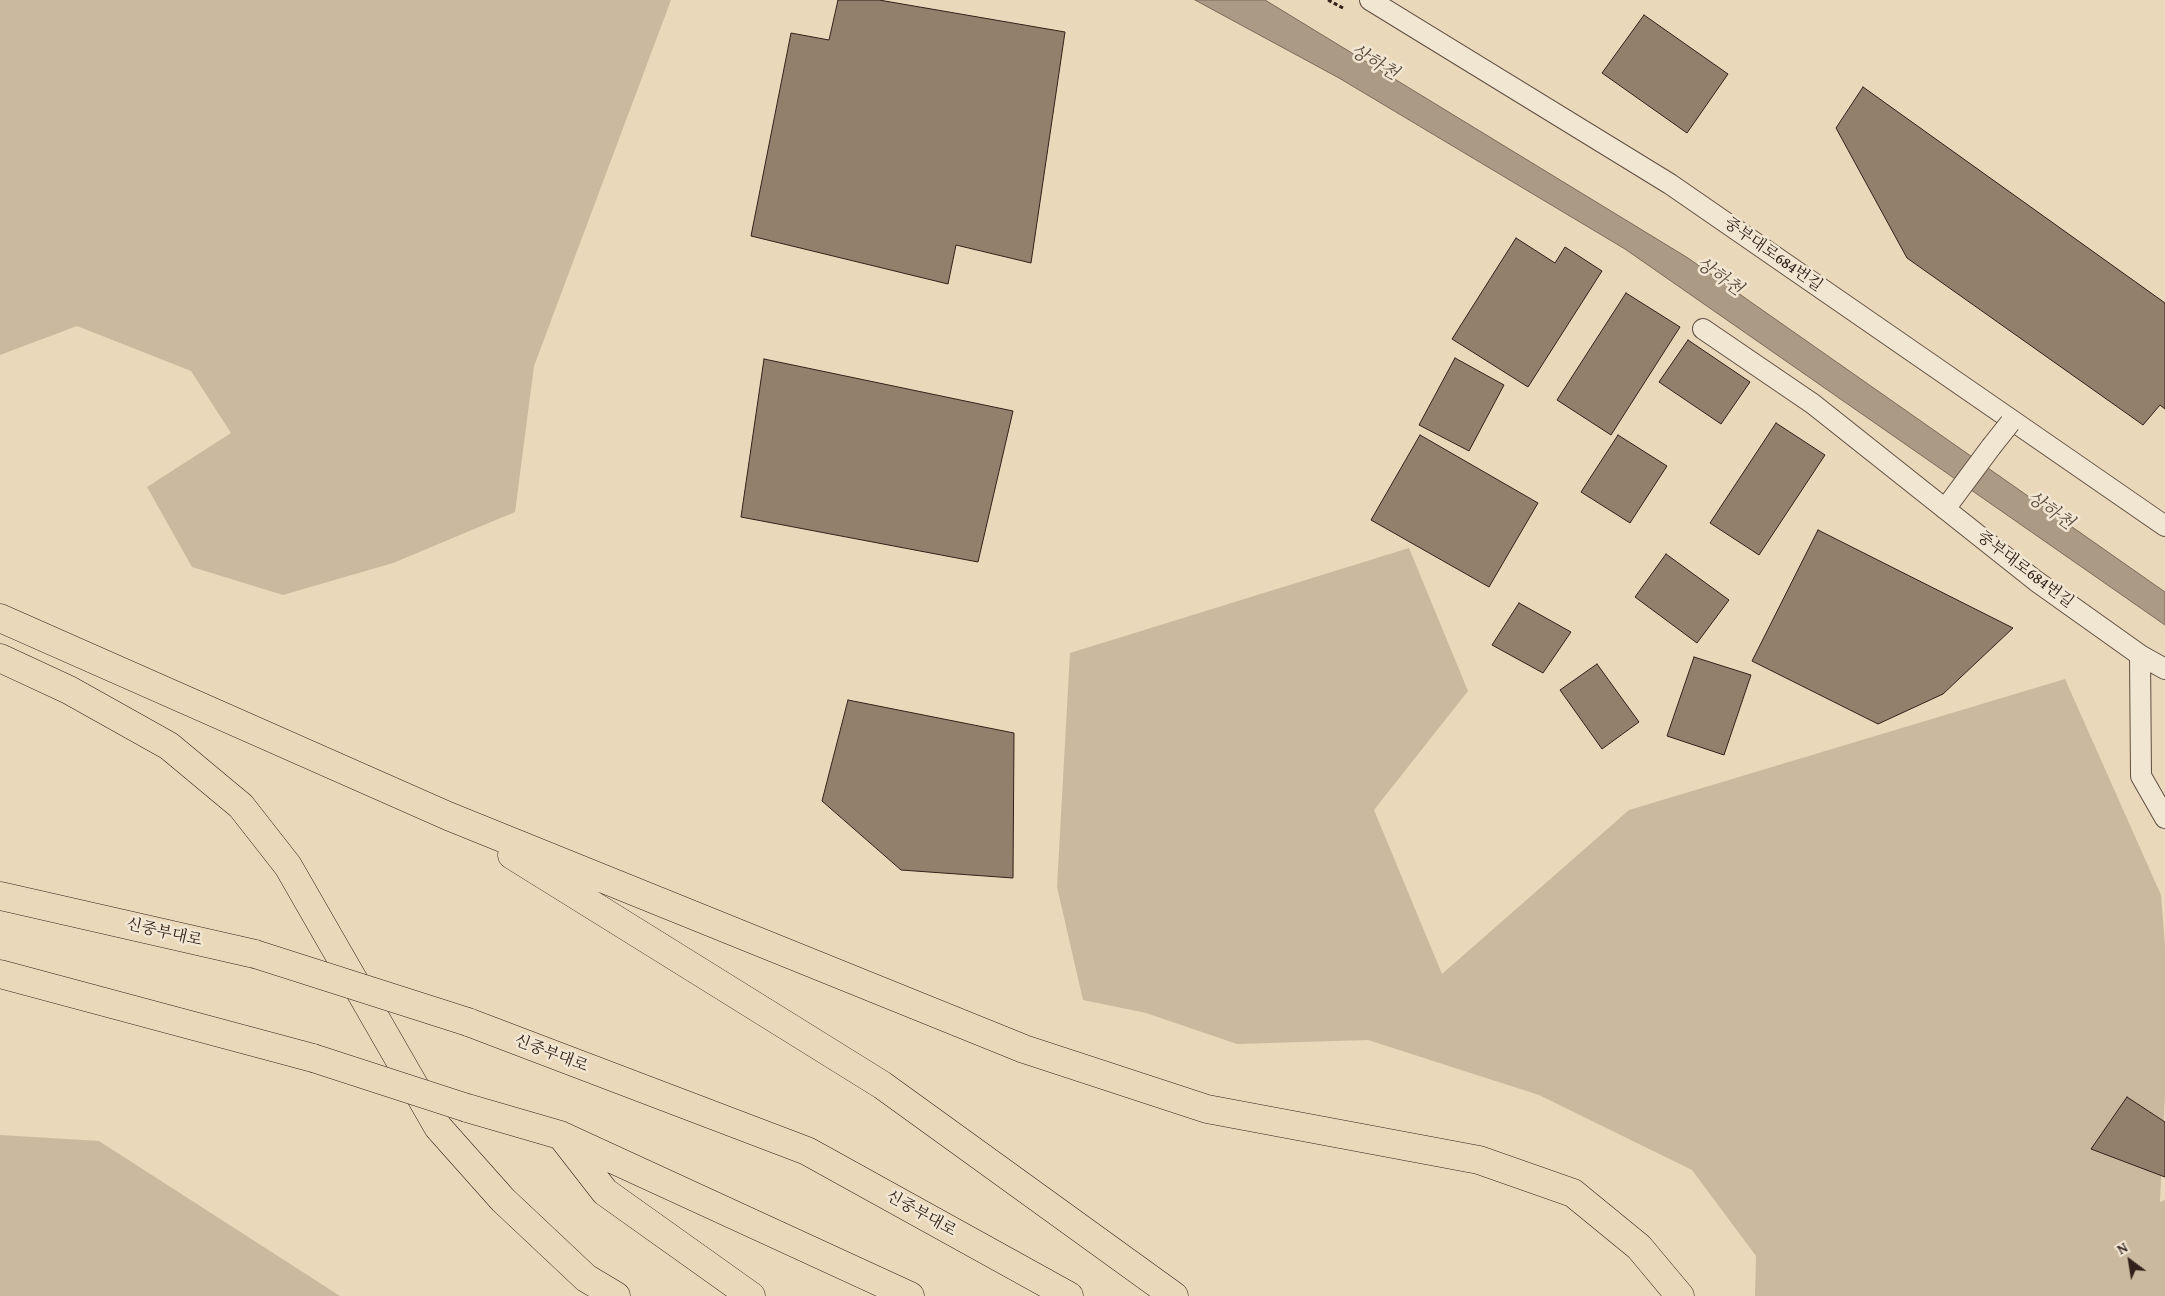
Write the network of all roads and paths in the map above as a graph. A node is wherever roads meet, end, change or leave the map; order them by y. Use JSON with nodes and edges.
{"nodes":[{"id":1,"x":1330,"y":0,"type":"edge"},
{"id":2,"x":1370,"y":0,"type":"edge"},
{"id":3,"x":1336,"y":4,"type":"dead end"},
{"id":4,"x":1703,"y":329,"type":"dead end"},
{"id":5,"x":2011,"y":421,"type":"junction"},
{"id":6,"x":1945,"y":509,"type":"junction"},
{"id":7,"x":2165,"y":526,"type":"edge"},
{"id":8,"x":0,"y":618,"type":"edge"},
{"id":9,"x":2140,"y":655,"type":"junction"},
{"id":10,"x":0,"y":658,"type":"edge"},
{"id":11,"x":2165,"y":669,"type":"edge"},
{"id":12,"x":448,"y":816,"type":"junction"},
{"id":13,"x":2165,"y":818,"type":"edge"},
{"id":14,"x":0,"y":896,"type":"edge"},
{"id":15,"x":0,"y":974,"type":"edge"},
{"id":16,"x":560,"y":1135,"type":"junction"},
{"id":17,"x":616,"y":1296,"type":"edge"},
{"id":18,"x":750,"y":1296,"type":"edge"},
{"id":19,"x":910,"y":1296,"type":"edge"},
{"id":20,"x":1069,"y":1296,"type":"edge"},
{"id":21,"x":1174,"y":1296,"type":"edge"},
{"id":22,"x":1680,"y":1296,"type":"edge"}],
"edges":[{"from":1,"to":3,"type":"path"},
{"from":2,"to":5,"type":"lane","name":"중부대로684번길"},
{"from":4,"to":6,"type":"lane","name":"중부대로684번길"},
{"from":5,"to":6,"type":"lane","bridge":true},
{"from":5,"to":7,"type":"lane","name":"중부대로684번길"},
{"from":6,"to":9,"type":"lane","name":"중부대로684번길"},
{"from":8,"to":12,"type":"highway"},
{"from":9,"to":11,"type":"lane","name":"중부대로684번길"},
{"from":9,"to":13,"type":"lane"},
{"from":10,"to":17,"type":"highway"},
{"from":12,"to":21,"type":"highway"},
{"from":12,"to":22,"type":"highway"},
{"from":14,"to":20,"type":"highway","name":"신중부대로","bridge":true},
{"from":15,"to":16,"type":"highway","bridge":true},
{"from":16,"to":18,"type":"highway"},
{"from":16,"to":19,"type":"highway"}]}
